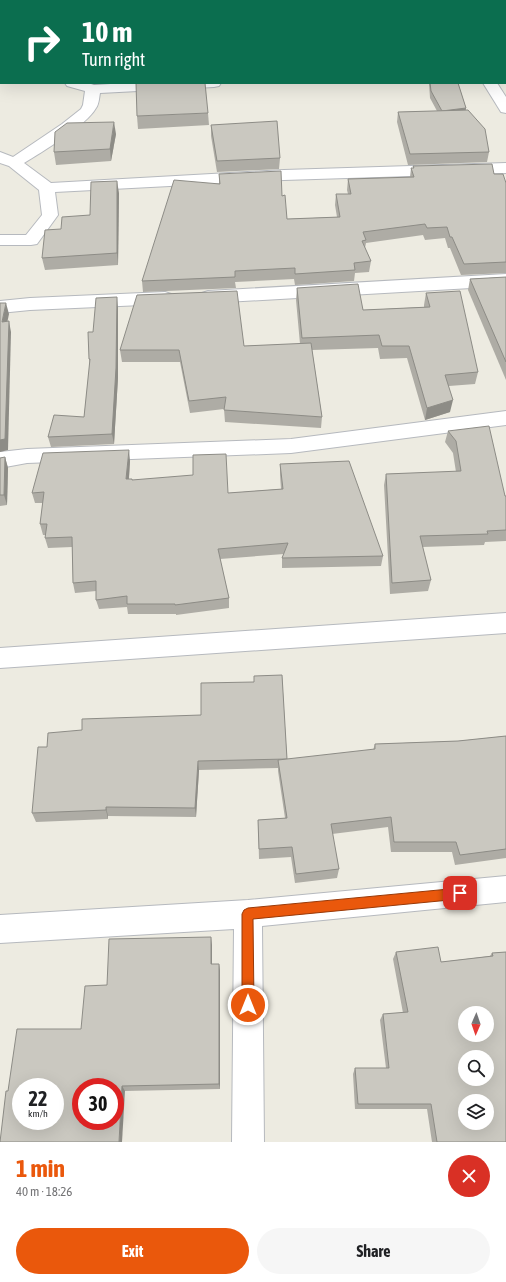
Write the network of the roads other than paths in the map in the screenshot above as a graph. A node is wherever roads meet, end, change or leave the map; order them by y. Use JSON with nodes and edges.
{"nodes":[{"id":1,"x":76,"y":84,"type":"edge"},
{"id":2,"x":194,"y":84,"type":"edge"},
{"id":3,"x":491,"y":84,"type":"edge"},
{"id":4,"x":93,"y":89,"type":"junction"},
{"id":5,"x":506,"y":109,"type":"edge"},
{"id":6,"x":7,"y":160,"type":"edge"},
{"id":7,"x":506,"y":168,"type":"edge"},
{"id":8,"x":47,"y":188,"type":"junction"},
{"id":9,"x":0,"y":240,"type":"edge"},
{"id":10,"x":506,"y":280,"type":"edge"},
{"id":11,"x":0,"y":307,"type":"edge"},
{"id":12,"x":506,"y":418,"type":"edge"},
{"id":13,"x":0,"y":460,"type":"edge"},
{"id":14,"x":506,"y":623,"type":"edge"},
{"id":15,"x":0,"y":658,"type":"edge"},
{"id":16,"x":506,"y":889,"type":"edge"},
{"id":17,"x":248,"y":914,"type":"junction"},
{"id":18,"x":0,"y":929,"type":"edge"},
{"id":19,"x":248,"y":1142,"type":"edge"}],
"edges":[{"from":1,"to":4,"type":"street"},
{"from":2,"to":4,"type":"street"},
{"from":3,"to":5,"type":"street"},
{"from":4,"to":6,"type":"street"},
{"from":6,"to":8,"type":"street"},
{"from":7,"to":8,"type":"street"},
{"from":8,"to":9,"type":"street"},
{"from":10,"to":11,"type":"street"},
{"from":12,"to":13,"type":"street"},
{"from":14,"to":15,"type":"street"},
{"from":16,"to":17,"type":"street"},
{"from":17,"to":18,"type":"street"},
{"from":17,"to":19,"type":"street"}]}
